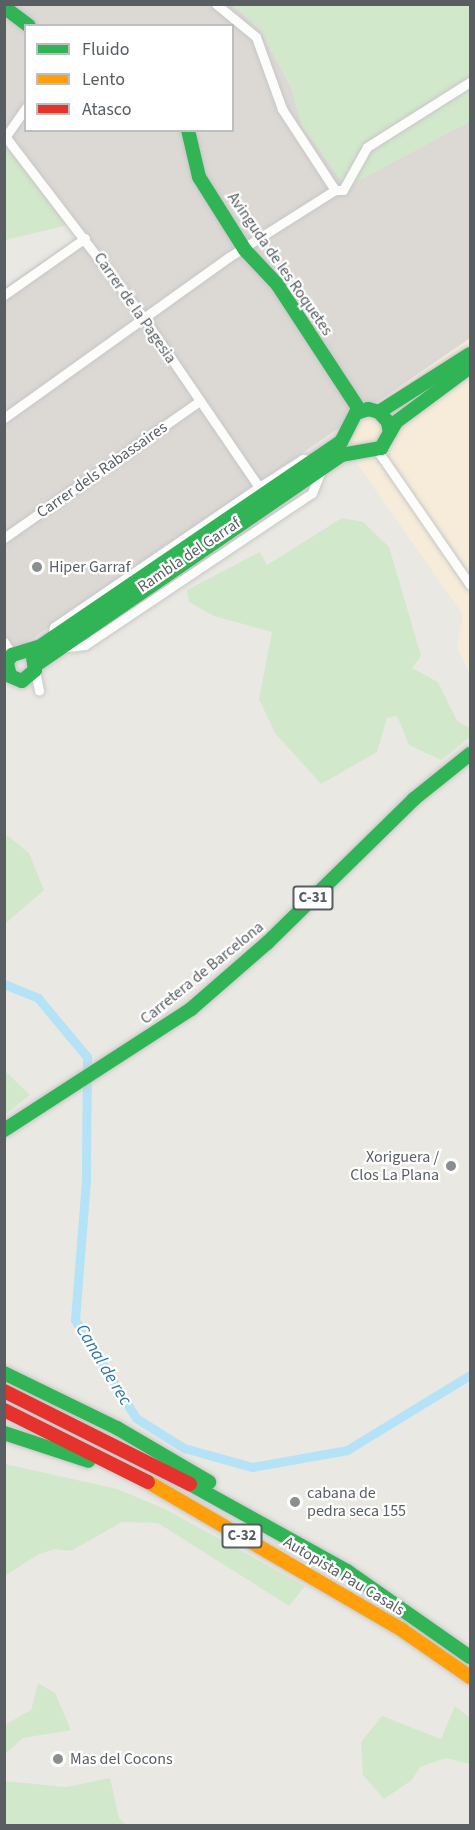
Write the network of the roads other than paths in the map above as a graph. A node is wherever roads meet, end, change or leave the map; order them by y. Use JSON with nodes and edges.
{"nodes":[{"id":1,"x":216,"y":4,"type":"edge"},
{"id":2,"x":4,"y":8,"type":"edge"},
{"id":3,"x":26,"y":24,"type":"edge"},
{"id":4,"x":471,"y":82,"type":"edge"},
{"id":5,"x":24,"y":110,"type":"edge"},
{"id":6,"x":188,"y":132,"type":"edge"},
{"id":7,"x":5,"y":136,"type":"edge"},
{"id":8,"x":335,"y":190,"type":"junction"},
{"id":9,"x":85,"y":238,"type":"junction"},
{"id":10,"x":245,"y":250,"type":"junction"},
{"id":11,"x":4,"y":295,"type":"edge"},
{"id":12,"x":143,"y":317,"type":"junction"},
{"id":13,"x":471,"y":354,"type":"edge"},
{"id":14,"x":471,"y":368,"type":"edge"},
{"id":15,"x":200,"y":401,"type":"junction"},
{"id":16,"x":360,"y":411,"type":"junction"},
{"id":17,"x":379,"y":412,"type":"junction"},
{"id":18,"x":4,"y":418,"type":"edge"},
{"id":19,"x":390,"y":432,"type":"junction"},
{"id":20,"x":346,"y":433,"type":"junction"},
{"id":21,"x":377,"y":450,"type":"junction"},
{"id":22,"x":362,"y":451,"type":"junction"},
{"id":23,"x":317,"y":464,"type":"junction"},
{"id":24,"x":259,"y":487,"type":"junction"},
{"id":25,"x":4,"y":538,"type":"edge"},
{"id":26,"x":471,"y":585,"type":"edge"},
{"id":27,"x":4,"y":642,"type":"edge"},
{"id":28,"x":55,"y":643,"type":"junction"},
{"id":29,"x":12,"y":659,"type":"edge"},
{"id":30,"x":36,"y":668,"type":"junction"},
{"id":31,"x":14,"y":682,"type":"edge"},
{"id":32,"x":471,"y":754,"type":"edge"},
{"id":33,"x":48,"y":1104,"type":"junction"},
{"id":34,"x":4,"y":1130,"type":"edge"},
{"id":35,"x":4,"y":1142,"type":"edge"},
{"id":36,"x":4,"y":1373,"type":"edge"},
{"id":37,"x":4,"y":1391,"type":"edge"},
{"id":38,"x":4,"y":1410,"type":"edge"},
{"id":39,"x":4,"y":1433,"type":"edge"},
{"id":40,"x":196,"y":1509,"type":"junction"},
{"id":41,"x":281,"y":1532,"type":"junction"},
{"id":42,"x":471,"y":1657,"type":"edge"},
{"id":43,"x":471,"y":1677,"type":"edge"}],
"edges":[{"from":1,"to":8,"type":"street"},
{"from":2,"to":3,"type":"main road"},
{"from":4,"to":8,"type":"street"},
{"from":5,"to":7,"type":"street"},
{"from":6,"to":10,"type":"main road","name":"Avinguda de les Roquetes"},
{"from":7,"to":9,"type":"street","name":"Carrer de la Pagesia"},
{"from":8,"to":10,"type":"street"},
{"from":9,"to":11,"type":"street"},
{"from":9,"to":12,"type":"street","name":"Carrer de la Pagesia"},
{"from":10,"to":12,"type":"street"},
{"from":10,"to":16,"type":"main road","name":"Avinguda de les Roquetes"},
{"from":12,"to":15,"type":"street","name":"Carrer de la Pagesia"},
{"from":12,"to":18,"type":"street"},
{"from":13,"to":17,"type":"main road"},
{"from":14,"to":19,"type":"main road"},
{"from":15,"to":24,"type":"street","name":"Carrer de la Pagesia"},
{"from":15,"to":25,"type":"street","name":"Carrer dels Rabassaires"},
{"from":16,"to":17,"type":"main road"},
{"from":16,"to":20,"type":"main road","name":"Rambla del Garraf"},
{"from":17,"to":19,"type":"main road"},
{"from":19,"to":21,"type":"main road"},
{"from":20,"to":22,"type":"main road"},
{"from":20,"to":23,"type":"main road","name":"Rambla del Garraf"},
{"from":21,"to":22,"type":"main road","name":"Rambla del Garraf"},
{"from":21,"to":26,"type":"street"},
{"from":22,"to":23,"type":"main road","name":"Rambla del Garraf"},
{"from":23,"to":24,"type":"street","name":"Rambla del Garraf"},
{"from":23,"to":28,"type":"main road","name":"Rambla del Garraf"},
{"from":23,"to":28,"type":"street","name":"Rambla del Garraf"},
{"from":24,"to":28,"type":"street","name":"Rambla del Garraf"},
{"from":27,"to":29,"type":"street"},
{"from":28,"to":29,"type":"main road","name":"Rambla del Garraf"},
{"from":28,"to":30,"type":"main road","name":"Rambla del Garraf"},
{"from":29,"to":30,"type":"main road"},
{"from":29,"to":31,"type":"main road"},
{"from":30,"to":31,"type":"main road","name":"Rambla del Garraf"},
{"from":32,"to":33,"type":"main road","name":"Carretera de Barcelona","number":"C-31"},
{"from":33,"to":34,"type":"main road","number":"C-31"},
{"from":33,"to":35,"type":"main road","number":"C-31"},
{"from":36,"to":41,"type":"main road"},
{"from":37,"to":41,"type":"main road","name":"Autopista Pau Casals","number":"C-32"},
{"from":38,"to":40,"type":"main road","name":"Autopista Pau Casals","number":"C-32"},
{"from":39,"to":40,"type":"main road"},
{"from":40,"to":43,"type":"main road","name":"Autopista Pau Casals","number":"C-32"},
{"from":41,"to":42,"type":"main road","name":"Autopista Pau Casals","number":"C-32"}]}
